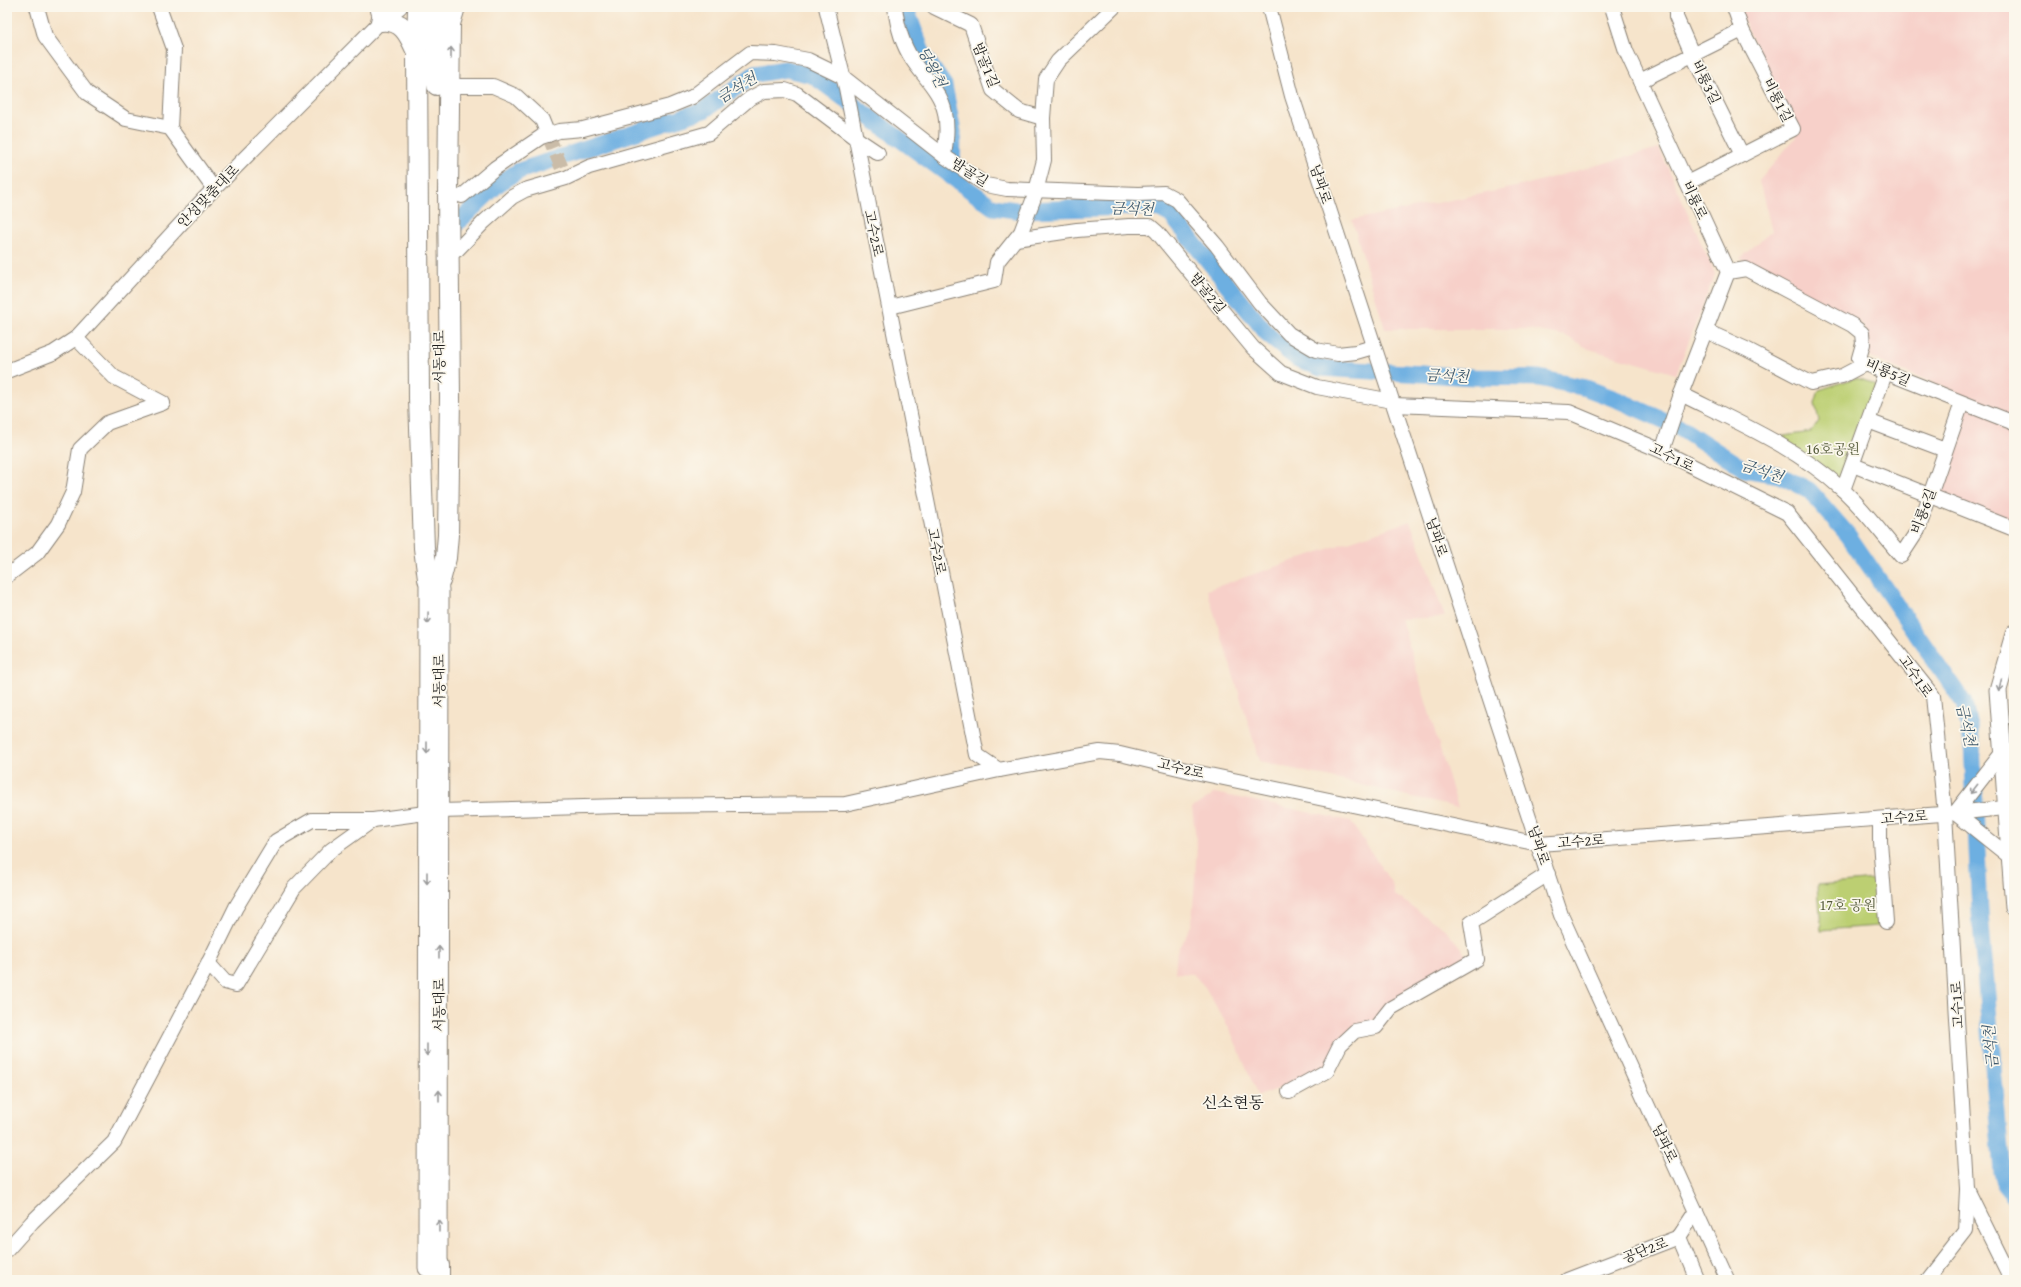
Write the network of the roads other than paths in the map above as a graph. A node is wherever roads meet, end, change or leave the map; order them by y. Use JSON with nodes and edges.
{"nodes":[{"id":1,"x":37,"y":7,"type":"edge"},
{"id":2,"x":160,"y":7,"type":"edge"},
{"id":3,"x":400,"y":7,"type":"edge"},
{"id":4,"x":418,"y":7,"type":"edge"},
{"id":5,"x":426,"y":7,"type":"edge"},
{"id":6,"x":436,"y":7,"type":"edge"},
{"id":7,"x":826,"y":7,"type":"edge"},
{"id":8,"x":934,"y":7,"type":"edge"},
{"id":9,"x":1114,"y":7,"type":"edge"},
{"id":10,"x":1269,"y":7,"type":"edge"},
{"id":11,"x":1612,"y":7,"type":"edge"},
{"id":12,"x":1676,"y":7,"type":"edge"},
{"id":13,"x":1734,"y":7,"type":"edge"},
{"id":14,"x":895,"y":8,"type":"edge"},
{"id":15,"x":383,"y":12,"type":"edge"},
{"id":16,"x":452,"y":13,"type":"edge"},
{"id":17,"x":1742,"y":30,"type":"junction"},
{"id":18,"x":418,"y":52,"type":"junction"},
{"id":19,"x":1693,"y":56,"type":"junction"},
{"id":20,"x":1640,"y":81,"type":"junction"},
{"id":21,"x":438,"y":83,"type":"junction"},
{"id":22,"x":844,"y":83,"type":"junction"},
{"id":23,"x":1043,"y":118,"type":"junction"},
{"id":24,"x":170,"y":128,"type":"junction"},
{"id":25,"x":853,"y":132,"type":"junction"},
{"id":26,"x":548,"y":135,"type":"junction"},
{"id":27,"x":878,"y":152,"type":"dead end"},
{"id":28,"x":1742,"y":155,"type":"junction"},
{"id":29,"x":949,"y":160,"type":"junction"},
{"id":30,"x":1687,"y":183,"type":"junction"},
{"id":31,"x":214,"y":189,"type":"junction"},
{"id":32,"x":1035,"y":192,"type":"junction"},
{"id":33,"x":462,"y":196,"type":"dead end"},
{"id":34,"x":1018,"y":236,"type":"junction"},
{"id":35,"x":457,"y":250,"type":"dead end"},
{"id":36,"x":1728,"y":272,"type":"junction"},
{"id":37,"x":890,"y":307,"type":"junction"},
{"id":38,"x":1706,"y":331,"type":"junction"},
{"id":39,"x":76,"y":338,"type":"junction"},
{"id":40,"x":1375,"y":353,"type":"junction"},
{"id":41,"x":1865,"y":364,"type":"junction"},
{"id":42,"x":1886,"y":371,"type":"junction"},
{"id":43,"x":7,"y":372,"type":"edge"},
{"id":44,"x":1681,"y":394,"type":"junction"},
{"id":45,"x":1392,"y":400,"type":"junction"},
{"id":46,"x":1962,"y":403,"type":"junction"},
{"id":47,"x":1868,"y":421,"type":"junction"},
{"id":48,"x":2014,"y":423,"type":"edge"},
{"id":49,"x":1945,"y":450,"type":"junction"},
{"id":50,"x":1662,"y":451,"type":"junction"},
{"id":51,"x":1853,"y":465,"type":"junction"},
{"id":52,"x":1843,"y":490,"type":"junction"},
{"id":53,"x":1929,"y":495,"type":"junction"},
{"id":54,"x":2014,"y":529,"type":"edge"},
{"id":55,"x":7,"y":576,"type":"edge"},
{"id":56,"x":434,"y":580,"type":"junction"},
{"id":57,"x":2014,"y":634,"type":"edge"},
{"id":58,"x":1997,"y":759,"type":"junction"},
{"id":59,"x":999,"y":770,"type":"junction"},
{"id":60,"x":2005,"y":808,"type":"edge"},
{"id":61,"x":434,"y":811,"type":"junction"},
{"id":62,"x":1950,"y":814,"type":"junction"},
{"id":63,"x":1880,"y":819,"type":"junction"},
{"id":64,"x":373,"y":820,"type":"junction"},
{"id":65,"x":1539,"y":844,"type":"junction"},
{"id":66,"x":2004,"y":852,"type":"junction"},
{"id":67,"x":1548,"y":874,"type":"junction"},
{"id":68,"x":2014,"y":908,"type":"edge"},
{"id":69,"x":1886,"y":922,"type":"dead end"},
{"id":70,"x":208,"y":963,"type":"junction"},
{"id":71,"x":1289,"y":1092,"type":"dead end"},
{"id":72,"x":1967,"y":1189,"type":"junction"},
{"id":73,"x":1696,"y":1212,"type":"junction"},
{"id":74,"x":1679,"y":1237,"type":"junction"},
{"id":75,"x":7,"y":1250,"type":"edge"},
{"id":76,"x":433,"y":1273,"type":"edge"},
{"id":77,"x":1567,"y":1280,"type":"edge"},
{"id":78,"x":1697,"y":1280,"type":"edge"},
{"id":79,"x":1727,"y":1280,"type":"edge"},
{"id":80,"x":1926,"y":1280,"type":"edge"},
{"id":81,"x":2012,"y":1280,"type":"edge"}],
"edges":[{"from":1,"to":24,"type":"street"},
{"from":2,"to":24,"type":"street"},
{"from":3,"to":15,"type":"street","name":"안성맞춤대로"},
{"from":4,"to":18,"type":"highway"},
{"from":5,"to":21,"type":"highway"},
{"from":6,"to":21,"type":"highway"},
{"from":7,"to":22,"type":"street","name":"고수2로"},
{"from":8,"to":23,"type":"street","name":"밤골1길"},
{"from":9,"to":23,"type":"street"},
{"from":10,"to":40,"type":"street","name":"남파로"},
{"from":11,"to":20,"type":"street","name":"비룡로"},
{"from":12,"to":19,"type":"street","name":"비룡3길"},
{"from":13,"to":17,"type":"street","name":"비룡1길"},
{"from":14,"to":29,"type":"street","name":"밤골길"},
{"from":15,"to":18,"type":"highway"},
{"from":15,"to":31,"type":"street","name":"안성맞춤대로"},
{"from":21,"to":16,"type":"highway","one_way":true},
{"from":17,"to":19,"type":"street"},
{"from":17,"to":28,"type":"street","name":"비룡1길"},
{"from":18,"to":56,"type":"highway"},
{"from":19,"to":20,"type":"street"},
{"from":19,"to":28,"type":"street","name":"비룡3길"},
{"from":20,"to":30,"type":"street","name":"비룡로"},
{"from":21,"to":26,"type":"street"},
{"from":21,"to":56,"type":"highway"},
{"from":22,"to":25,"type":"street","name":"고수2로"},
{"from":22,"to":26,"type":"street"},
{"from":22,"to":29,"type":"street"},
{"from":23,"to":32,"type":"street"},
{"from":24,"to":31,"type":"street"},
{"from":25,"to":27,"type":"street"},
{"from":25,"to":35,"type":"street"},
{"from":25,"to":37,"type":"street","name":"고수2로"},
{"from":26,"to":33,"type":"street"},
{"from":28,"to":30,"type":"street","name":"비룡1길"},
{"from":29,"to":32,"type":"street","name":"밤골길"},
{"from":30,"to":36,"type":"street","name":"비룡로"},
{"from":31,"to":39,"type":"street","name":"안성맞춤대로"},
{"from":32,"to":34,"type":"street"},
{"from":32,"to":40,"type":"street","name":"밤골길"},
{"from":34,"to":37,"type":"street"},
{"from":34,"to":45,"type":"street","name":"밤골2길"},
{"from":36,"to":38,"type":"street"},
{"from":36,"to":41,"type":"street","name":"비룡5길"},
{"from":37,"to":59,"type":"street","name":"고수2로"},
{"from":38,"to":41,"type":"street"},
{"from":38,"to":44,"type":"street"},
{"from":39,"to":43,"type":"street","name":"안성맞춤대로"},
{"from":39,"to":55,"type":"street"},
{"from":40,"to":45,"type":"street","name":"남파로"},
{"from":41,"to":42,"type":"street","name":"비룡5길"},
{"from":42,"to":46,"type":"street","name":"비룡5길"},
{"from":42,"to":47,"type":"street"},
{"from":44,"to":50,"type":"street"},
{"from":44,"to":52,"type":"street","name":"비룡6길"},
{"from":45,"to":50,"type":"street","name":"고수1로"},
{"from":45,"to":65,"type":"street","name":"남파로"},
{"from":46,"to":48,"type":"street","name":"비룡5길"},
{"from":46,"to":49,"type":"street","name":"비룡6길"},
{"from":47,"to":49,"type":"street"},
{"from":47,"to":51,"type":"street"},
{"from":49,"to":53,"type":"street","name":"비룡6길"},
{"from":50,"to":62,"type":"street","name":"고수1로"},
{"from":51,"to":52,"type":"street"},
{"from":51,"to":53,"type":"street"},
{"from":52,"to":53,"type":"street","name":"비룡6길"},
{"from":53,"to":54,"type":"street"},
{"from":56,"to":61,"type":"main road","name":"서동대로"},
{"from":57,"to":58,"type":"main road","one_way":true},
{"from":58,"to":60,"type":"main road"},
{"from":58,"to":62,"type":"street","one_way":true},
{"from":59,"to":61,"type":"street"},
{"from":59,"to":65,"type":"street","name":"고수2로"},
{"from":60,"to":62,"type":"street","name":"고수2로"},
{"from":60,"to":66,"type":"main road"},
{"from":61,"to":64,"type":"street"},
{"from":61,"to":76,"type":"main road","name":"서동대로"},
{"from":62,"to":63,"type":"street","name":"고수2로"},
{"from":62,"to":66,"type":"street"},
{"from":62,"to":72,"type":"street","name":"고수1로"},
{"from":63,"to":65,"type":"street","name":"고수2로"},
{"from":63,"to":69,"type":"street"},
{"from":64,"to":70,"type":"street"},
{"from":64,"to":70,"type":"street"},
{"from":65,"to":67,"type":"street","name":"남파로"},
{"from":66,"to":68,"type":"main road"},
{"from":67,"to":71,"type":"street"},
{"from":67,"to":73,"type":"street","name":"남파로"},
{"from":70,"to":75,"type":"street"},
{"from":72,"to":80,"type":"street","name":"고수1로"},
{"from":72,"to":81,"type":"street"},
{"from":73,"to":74,"type":"street"},
{"from":73,"to":79,"type":"street","name":"남파로"},
{"from":74,"to":77,"type":"street","name":"공단2로"},
{"from":74,"to":78,"type":"street","name":"공단2로"}]}
